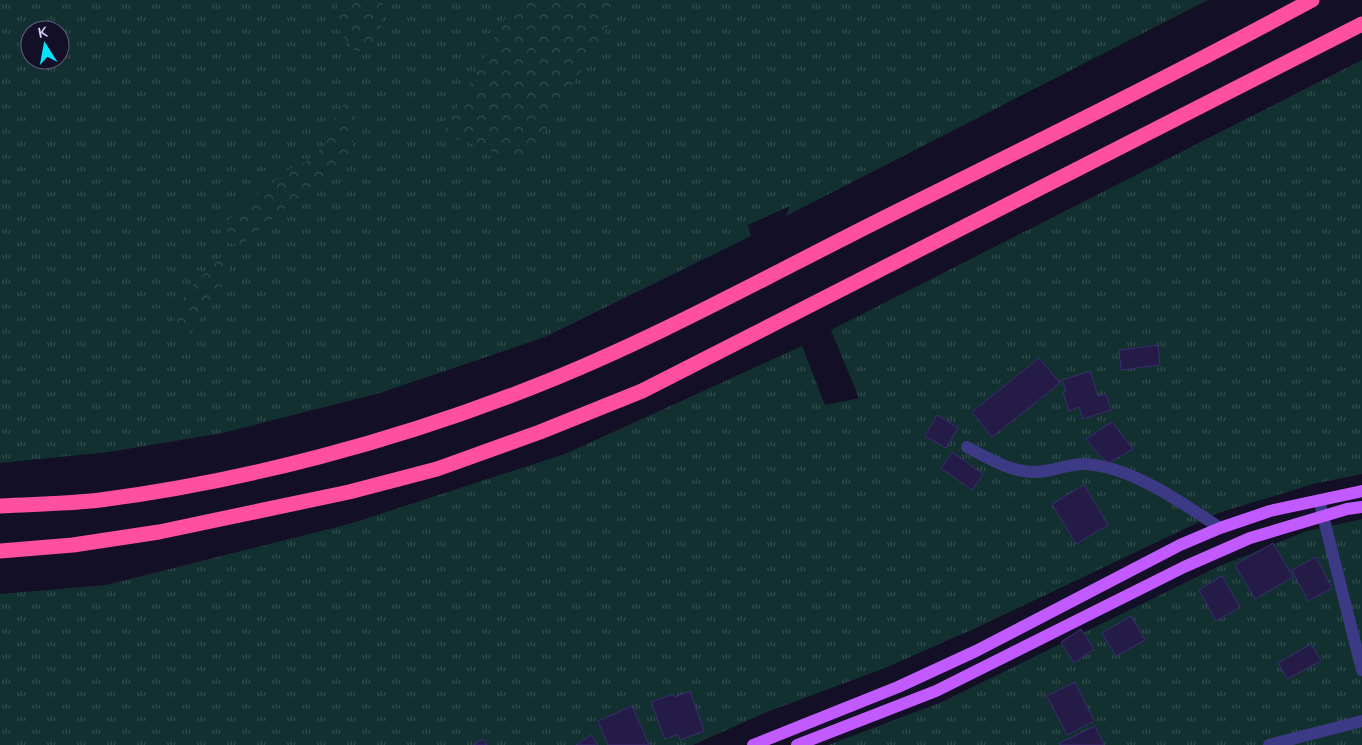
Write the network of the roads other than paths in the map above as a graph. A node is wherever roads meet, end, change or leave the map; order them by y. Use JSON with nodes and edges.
{"nodes":[{"id":1,"x":1312,"y":0,"type":"edge"},
{"id":2,"x":1362,"y":24,"type":"edge"},
{"id":3,"x":967,"y":447,"type":"dead end"},
{"id":4,"x":1362,"y":492,"type":"edge"},
{"id":5,"x":1319,"y":500,"type":"junction"},
{"id":6,"x":0,"y":506,"type":"edge"},
{"id":7,"x":1362,"y":507,"type":"edge"},
{"id":8,"x":1323,"y":516,"type":"junction"},
{"id":9,"x":1220,"y":528,"type":"junction"},
{"id":10,"x":0,"y":552,"type":"edge"},
{"id":11,"x":1362,"y":670,"type":"edge"},
{"id":12,"x":1362,"y":721,"type":"edge"},
{"id":13,"x":753,"y":745,"type":"edge"},
{"id":14,"x":798,"y":745,"type":"edge"},
{"id":15,"x":1269,"y":745,"type":"edge"}],
"edges":[{"from":1,"to":6,"type":"highway"},
{"from":2,"to":10,"type":"highway"},
{"from":3,"to":9,"type":"street"},
{"from":4,"to":5,"type":"main road"},
{"from":5,"to":8,"type":"street"},
{"from":5,"to":9,"type":"main road"},
{"from":7,"to":8,"type":"main road"},
{"from":8,"to":11,"type":"street"},
{"from":8,"to":14,"type":"main road"},
{"from":9,"to":13,"type":"main road"},
{"from":12,"to":15,"type":"street"}]}
